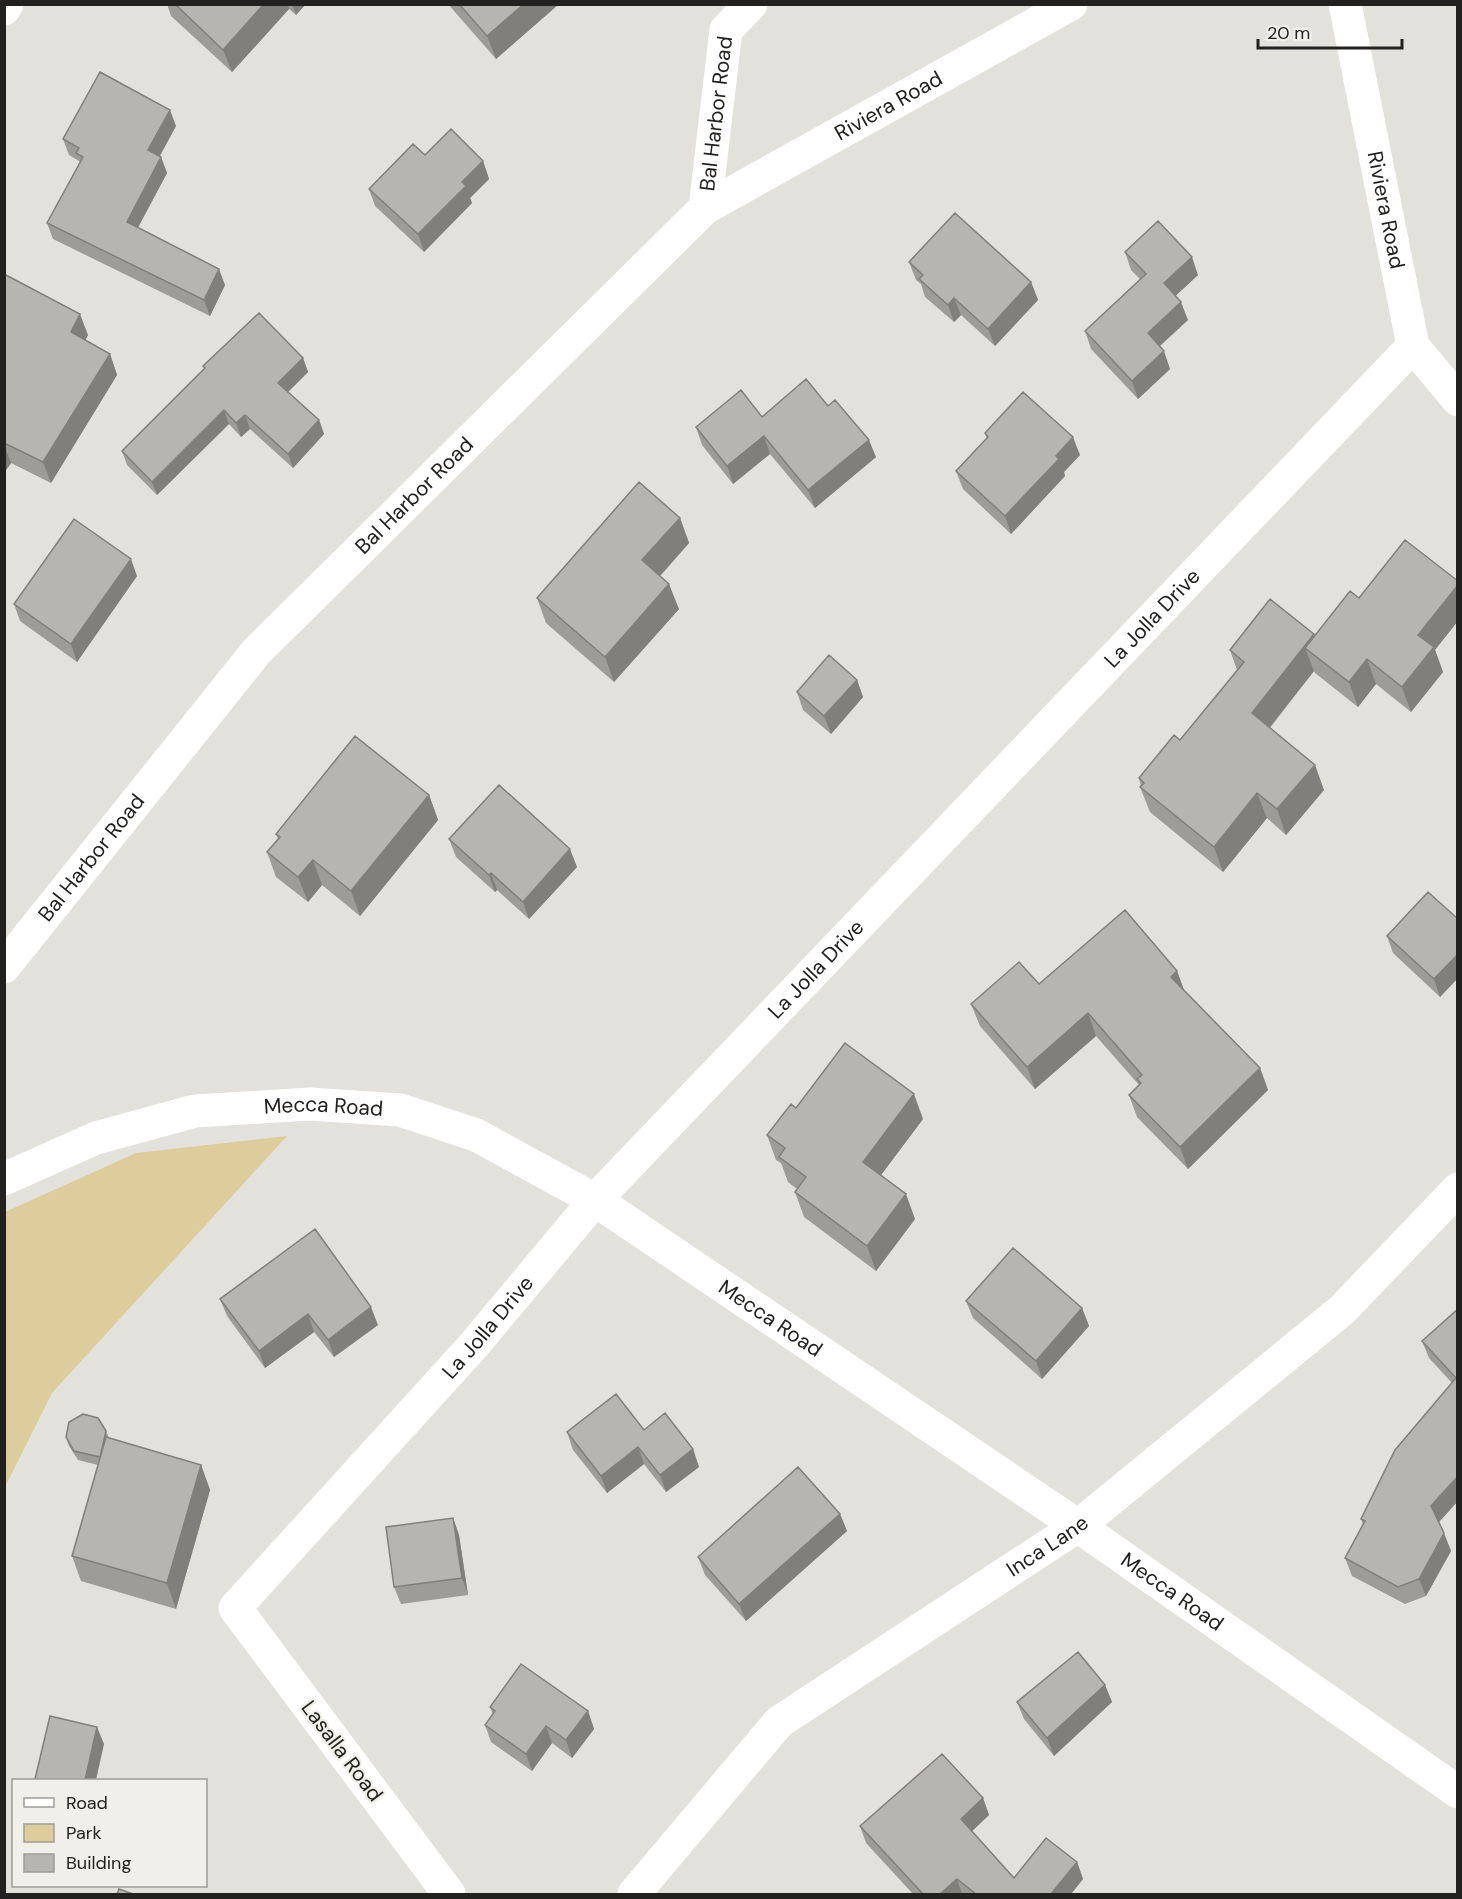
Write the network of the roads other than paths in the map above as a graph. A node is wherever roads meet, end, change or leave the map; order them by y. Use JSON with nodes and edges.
{"nodes":[{"id":1,"x":7,"y":4,"type":"edge"},
{"id":2,"x":752,"y":4,"type":"edge"},
{"id":3,"x":1071,"y":4,"type":"edge"},
{"id":4,"x":1345,"y":4,"type":"edge"},
{"id":5,"x":4,"y":9,"type":"edge"},
{"id":6,"x":705,"y":208,"type":"junction"},
{"id":7,"x":1413,"y":346,"type":"junction"},
{"id":8,"x":1458,"y":400,"type":"edge"},
{"id":9,"x":4,"y":967,"type":"edge"},
{"id":10,"x":4,"y":1179,"type":"edge"},
{"id":11,"x":1458,"y":1189,"type":"edge"},
{"id":12,"x":595,"y":1200,"type":"junction"},
{"id":13,"x":1077,"y":1526,"type":"junction"},
{"id":14,"x":235,"y":1608,"type":"joint"},
{"id":15,"x":1458,"y":1792,"type":"edge"},
{"id":16,"x":449,"y":1894,"type":"edge"},
{"id":17,"x":634,"y":1894,"type":"edge"}],
"edges":[{"from":1,"to":5,"type":"street"},
{"from":2,"to":6,"type":"street","name":"Bal Harbor Road"},
{"from":3,"to":6,"type":"street","name":"Riviera Road"},
{"from":4,"to":7,"type":"street","name":"Riviera Road"},
{"from":6,"to":9,"type":"street","name":"Bal Harbor Road"},
{"from":7,"to":8,"type":"street","name":"Riviera Road"},
{"from":7,"to":12,"type":"street","name":"La Jolla Drive"},
{"from":10,"to":12,"type":"street","name":"Mecca Road"},
{"from":11,"to":13,"type":"street","name":"Inca Lane"},
{"from":12,"to":13,"type":"street","name":"Mecca Road"},
{"from":12,"to":14,"type":"street","name":"La Jolla Drive"},
{"from":13,"to":15,"type":"street","name":"Mecca Road"},
{"from":13,"to":17,"type":"street","name":"Inca Lane"},
{"from":14,"to":16,"type":"street","name":"Lasalla Road"}]}
